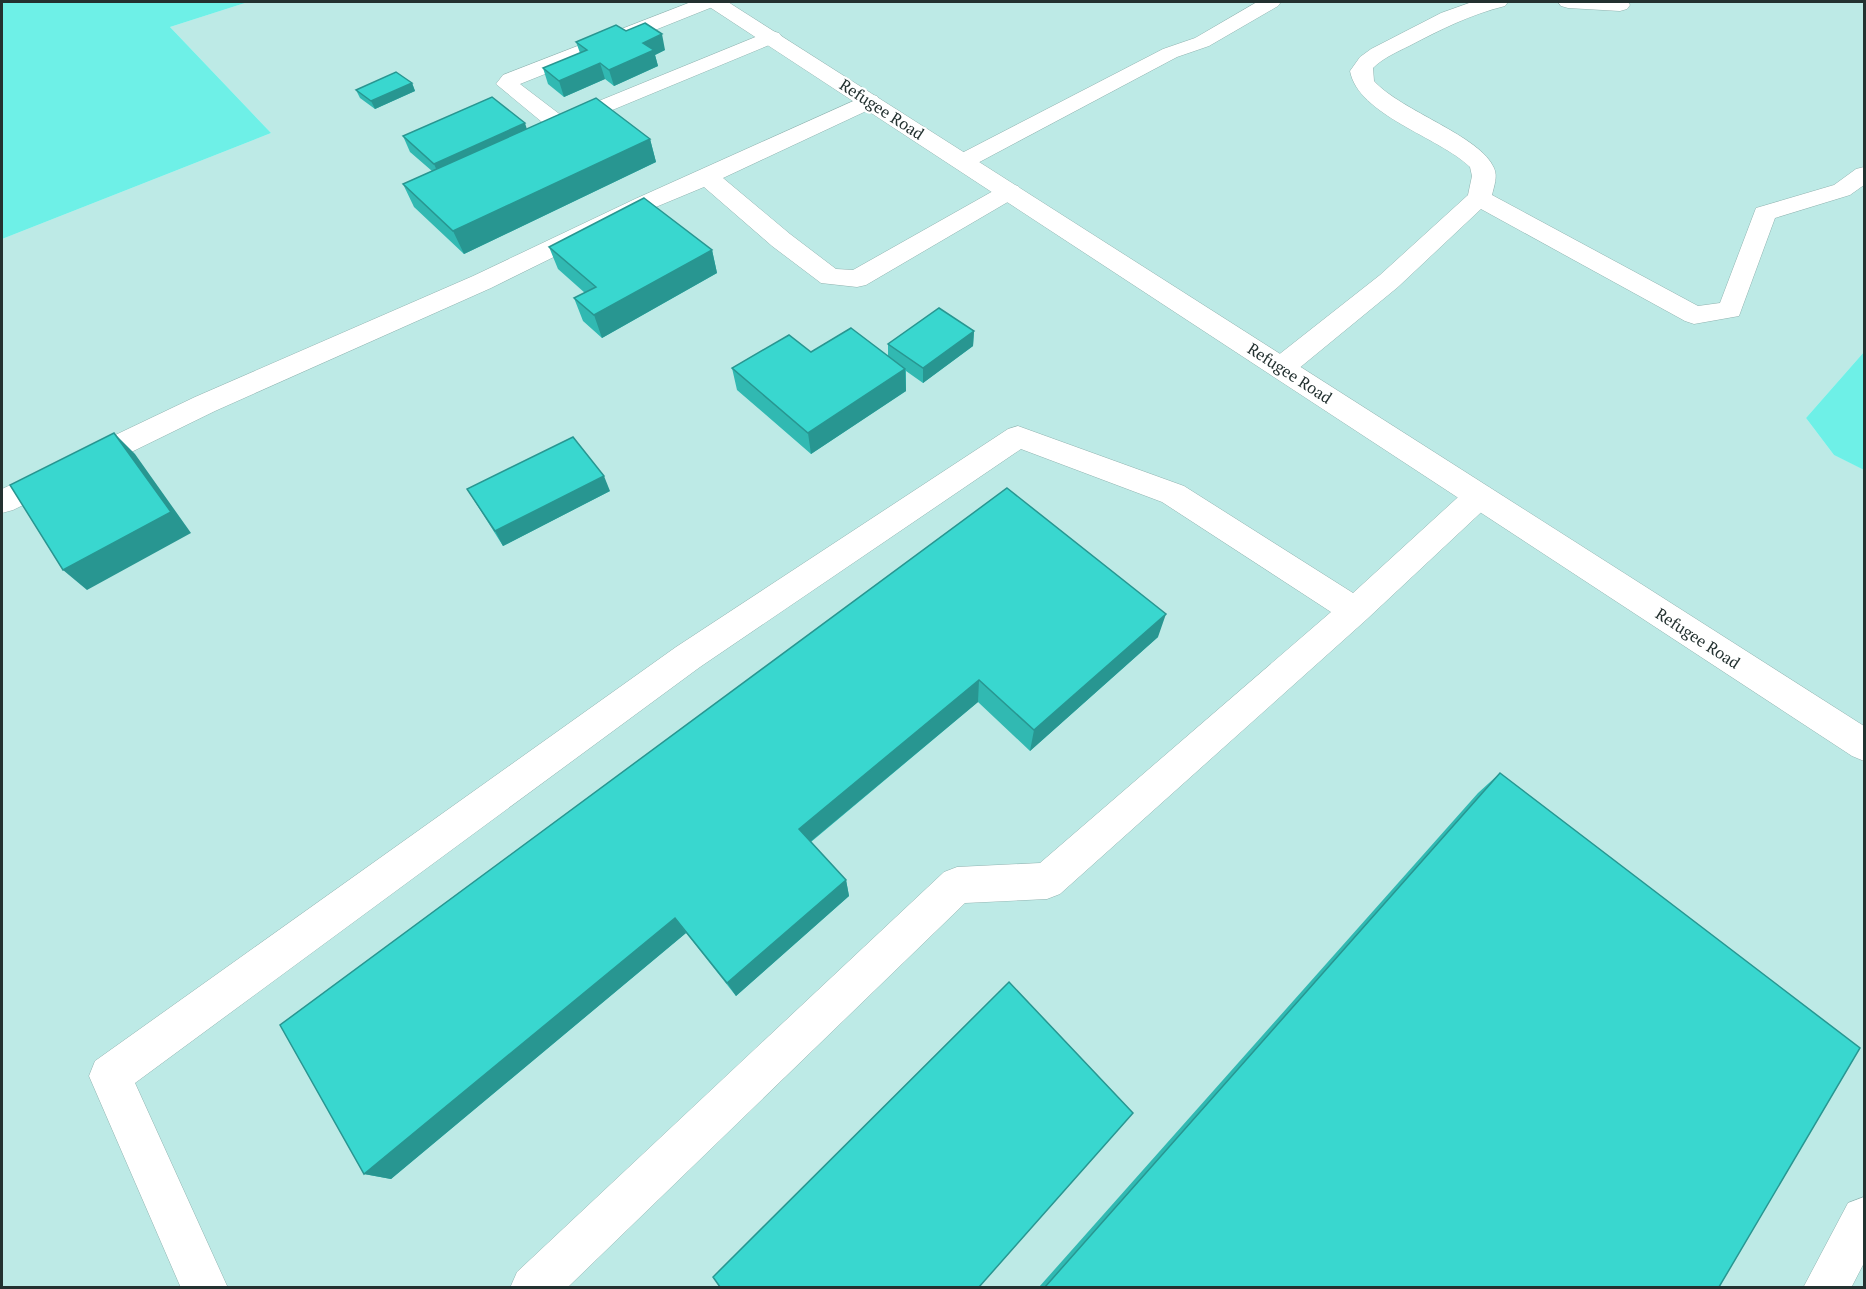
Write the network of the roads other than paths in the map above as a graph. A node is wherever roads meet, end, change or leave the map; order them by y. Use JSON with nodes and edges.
{"nodes":[{"id":1,"x":708,"y":2,"type":"edge"},
{"id":2,"x":715,"y":2,"type":"edge"},
{"id":3,"x":1271,"y":2,"type":"edge"},
{"id":4,"x":1498,"y":2,"type":"edge"},
{"id":5,"x":1568,"y":2,"type":"edge"},
{"id":6,"x":1620,"y":5,"type":"dead end"},
{"id":7,"x":772,"y":38,"type":"junction"},
{"id":8,"x":869,"y":101,"type":"junction"},
{"id":9,"x":964,"y":161,"type":"junction"},
{"id":10,"x":1864,"y":174,"type":"edge"},
{"id":11,"x":707,"y":177,"type":"junction"},
{"id":12,"x":1010,"y":191,"type":"junction"},
{"id":13,"x":1479,"y":198,"type":"junction"},
{"id":14,"x":1282,"y":367,"type":"junction"},
{"id":15,"x":1479,"y":496,"type":"junction"},
{"id":16,"x":2,"y":502,"type":"edge"},
{"id":17,"x":1355,"y":611,"type":"junction"},
{"id":18,"x":1864,"y":745,"type":"edge"},
{"id":19,"x":1864,"y":1219,"type":"edge"},
{"id":20,"x":205,"y":1287,"type":"edge"},
{"id":21,"x":533,"y":1287,"type":"edge"},
{"id":22,"x":1827,"y":1287,"type":"edge"}],
"edges":[{"from":1,"to":7,"type":"main road"},
{"from":2,"to":7,"type":"main road","name":"Refugee Road"},
{"from":3,"to":9,"type":"main road"},
{"from":4,"to":13,"type":"main road"},
{"from":5,"to":6,"type":"main road"},
{"from":7,"to":8,"type":"main road","name":"Refugee Road"},
{"from":8,"to":9,"type":"main road","name":"Refugee Road"},
{"from":8,"to":11,"type":"main road"},
{"from":9,"to":12,"type":"main road","name":"Refugee Road"},
{"from":10,"to":13,"type":"main road"},
{"from":11,"to":12,"type":"main road"},
{"from":11,"to":16,"type":"main road"},
{"from":12,"to":14,"type":"main road","name":"Refugee Road"},
{"from":13,"to":14,"type":"main road"},
{"from":14,"to":15,"type":"main road","name":"Refugee Road"},
{"from":15,"to":17,"type":"main road"},
{"from":15,"to":18,"type":"main road","name":"Refugee Road"},
{"from":17,"to":20,"type":"main road"},
{"from":17,"to":21,"type":"main road"},
{"from":19,"to":22,"type":"main road"}]}
